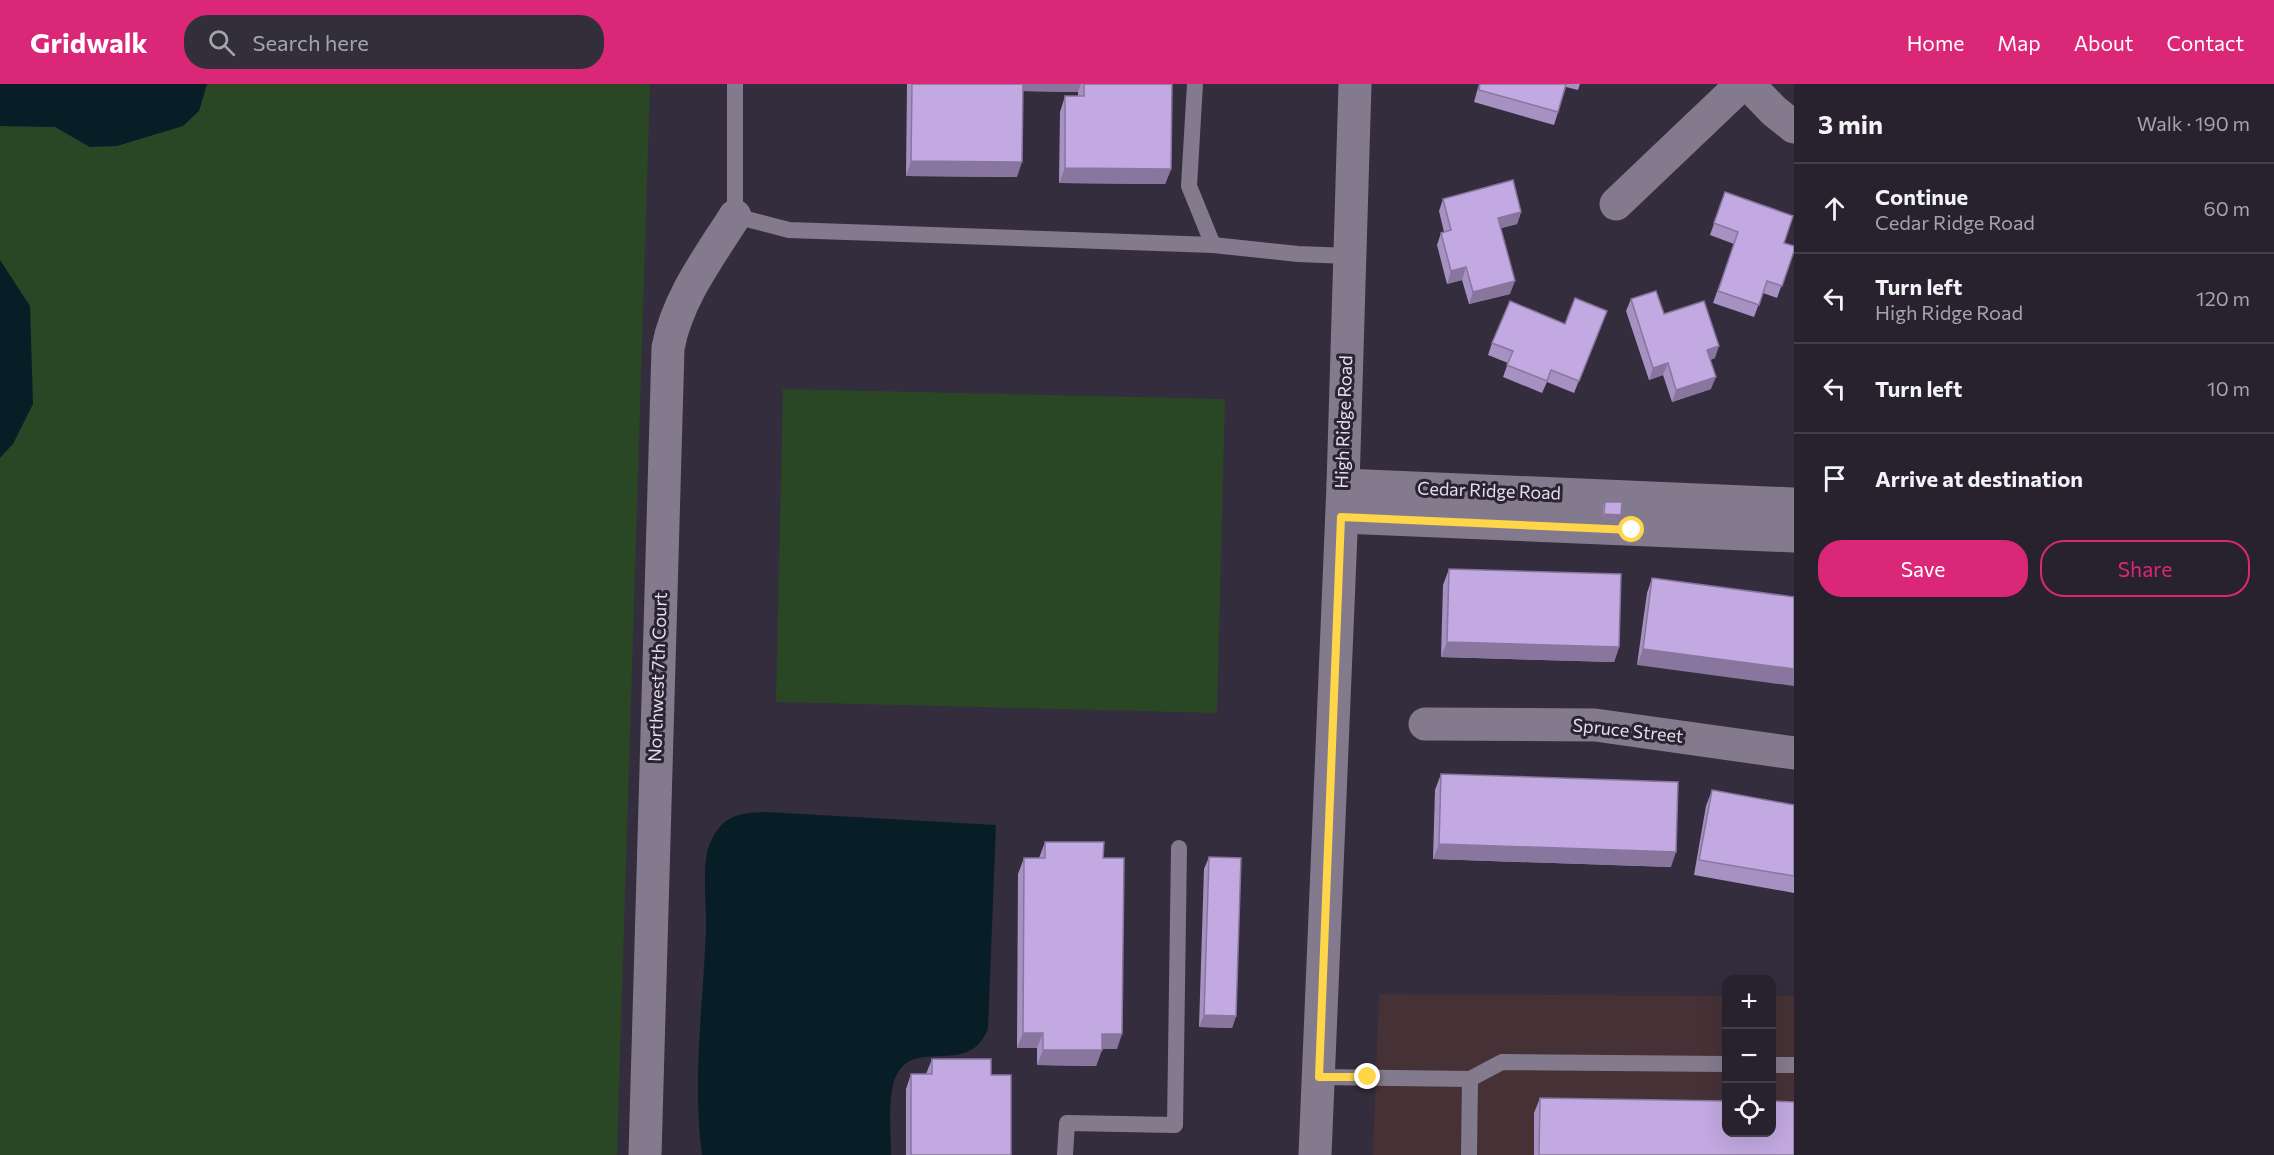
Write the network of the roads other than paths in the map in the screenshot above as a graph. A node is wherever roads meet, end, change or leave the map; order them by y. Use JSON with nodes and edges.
{"nodes":[{"id":1,"x":735,"y":84,"type":"edge"},
{"id":2,"x":1195,"y":84,"type":"edge"},
{"id":3,"x":1355,"y":84,"type":"edge"},
{"id":4,"x":1742,"y":84,"type":"edge"},
{"id":5,"x":1748,"y":84,"type":"edge"},
{"id":6,"x":1794,"y":127,"type":"edge"},
{"id":7,"x":1616,"y":204,"type":"dead end"},
{"id":8,"x":735,"y":216,"type":"junction"},
{"id":9,"x":1213,"y":245,"type":"junction"},
{"id":10,"x":1349,"y":256,"type":"junction"},
{"id":11,"x":1343,"y":485,"type":"junction"},
{"id":12,"x":1634,"y":497,"type":"junction"},
{"id":13,"x":1794,"y":504,"type":"edge"},
{"id":14,"x":1341,"y":517,"type":"junction"},
{"id":15,"x":1632,"y":530,"type":"junction"},
{"id":16,"x":1794,"y":536,"type":"edge"},
{"id":17,"x":1425,"y":724,"type":"dead end"},
{"id":18,"x":1794,"y":753,"type":"edge"},
{"id":19,"x":1179,"y":848,"type":"dead end"},
{"id":20,"x":1722,"y":1064,"type":"edge"},
{"id":21,"x":1776,"y":1065,"type":"edge"},
{"id":22,"x":1794,"y":1065,"type":"edge"},
{"id":23,"x":1319,"y":1077,"type":"junction"},
{"id":24,"x":1470,"y":1079,"type":"junction"},
{"id":25,"x":645,"y":1155,"type":"edge"},
{"id":26,"x":1065,"y":1155,"type":"edge"},
{"id":27,"x":1316,"y":1155,"type":"edge"},
{"id":28,"x":1469,"y":1155,"type":"edge"}],
"edges":[{"from":1,"to":8,"type":"lane"},
{"from":2,"to":9,"type":"lane"},
{"from":3,"to":10,"type":"street","name":"High Ridge Road"},
{"from":4,"to":7,"type":"street"},
{"from":5,"to":6,"type":"street"},
{"from":8,"to":9,"type":"lane"},
{"from":8,"to":25,"type":"street","name":"Northwest 7th Court"},
{"from":9,"to":10,"type":"lane"},
{"from":10,"to":11,"type":"street","name":"High Ridge Road"},
{"from":11,"to":12,"type":"street","name":"Cedar Ridge Road"},
{"from":11,"to":14,"type":"street","name":"High Ridge Road"},
{"from":12,"to":13,"type":"street","name":"Cedar Ridge Road"},
{"from":12,"to":15,"type":"street"},
{"from":14,"to":15,"type":"street","name":"Cedar Ridge Road"},
{"from":14,"to":23,"type":"street","name":"High Ridge Road"},
{"from":15,"to":16,"type":"street","name":"Cedar Ridge Road"},
{"from":17,"to":18,"type":"street","name":"Spruce Street"},
{"from":19,"to":26,"type":"lane"},
{"from":20,"to":24,"type":"lane"},
{"from":21,"to":22,"type":"lane"},
{"from":23,"to":24,"type":"lane"},
{"from":23,"to":27,"type":"street","name":"High Ridge Road"},
{"from":24,"to":28,"type":"lane"}]}
